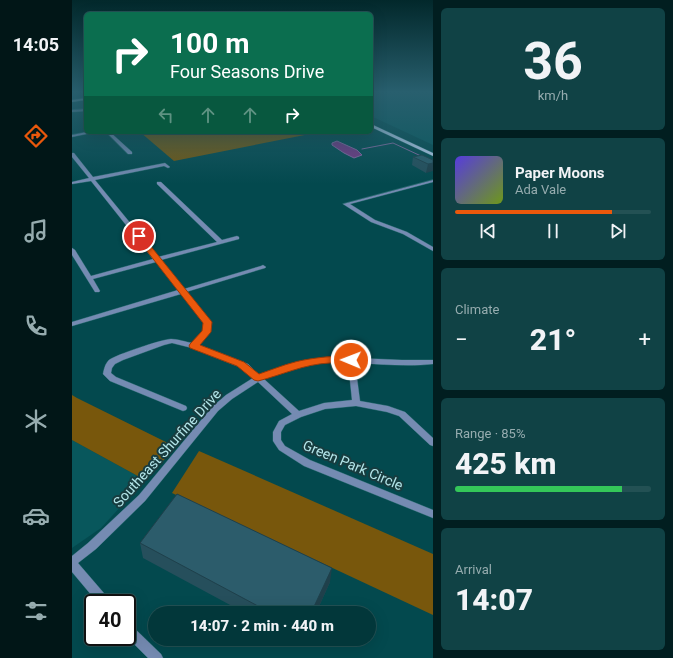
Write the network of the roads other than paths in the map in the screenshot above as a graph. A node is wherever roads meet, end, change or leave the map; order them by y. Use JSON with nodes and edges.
{"nodes":[{"id":1,"x":375,"y":123,"type":"edge"},
{"id":2,"x":373,"y":126,"type":"edge"},
{"id":3,"x":84,"y":134,"type":"edge"},
{"id":4,"x":110,"y":134,"type":"edge"},
{"id":5,"x":72,"y":136,"type":"edge"},
{"id":6,"x":433,"y":151,"type":"edge"},
{"id":7,"x":130,"y":153,"type":"dead end"},
{"id":8,"x":72,"y":154,"type":"edge"},
{"id":9,"x":433,"y":155,"type":"edge"},
{"id":10,"x":94,"y":180,"type":"junction"},
{"id":11,"x":431,"y":181,"type":"edge"},
{"id":12,"x":72,"y":183,"type":"edge"},
{"id":13,"x":159,"y":183,"type":"dead end"},
{"id":14,"x":72,"y":186,"type":"edge"},
{"id":15,"x":236,"y":238,"type":"dead end"},
{"id":16,"x":221,"y":242,"type":"junction"},
{"id":17,"x":433,"y":249,"type":"edge"},
{"id":18,"x":72,"y":250,"type":"edge"},
{"id":19,"x":159,"y":260,"type":"junction"},
{"id":20,"x":263,"y":267,"type":"dead end"},
{"id":21,"x":90,"y":278,"type":"junction"},
{"id":22,"x":97,"y":291,"type":"dead end"},
{"id":23,"x":183,"y":291,"type":"junction"},
{"id":24,"x":72,"y":324,"type":"edge"},
{"id":25,"x":194,"y":346,"type":"junction"},
{"id":26,"x":350,"y":349,"type":"dead end"},
{"id":27,"x":351,"y":360,"type":"junction"},
{"id":28,"x":433,"y":362,"type":"edge"},
{"id":29,"x":258,"y":378,"type":"junction"},
{"id":30,"x":356,"y":403,"type":"junction"},
{"id":31,"x":183,"y":408,"type":"dead end"},
{"id":32,"x":298,"y":415,"type":"junction"},
{"id":33,"x":433,"y":443,"type":"edge"},
{"id":34,"x":433,"y":514,"type":"edge"},
{"id":35,"x":72,"y":563,"type":"edge"},
{"id":36,"x":98,"y":594,"type":"edge"},
{"id":37,"x":136,"y":638,"type":"edge"},
{"id":38,"x":157,"y":658,"type":"edge"}],
"edges":[{"from":1,"to":6,"type":"main road"},
{"from":2,"to":9,"type":"main road"},
{"from":3,"to":5,"type":"street"},
{"from":4,"to":7,"type":"street"},
{"from":8,"to":10,"type":"street"},
{"from":10,"to":10,"type":"street"},
{"from":10,"to":12,"type":"street"},
{"from":10,"to":14,"type":"street"},
{"from":10,"to":19,"type":"street"},
{"from":11,"to":17,"type":"street"},
{"from":13,"to":16,"type":"street"},
{"from":15,"to":16,"type":"street"},
{"from":16,"to":19,"type":"street"},
{"from":18,"to":21,"type":"street"},
{"from":19,"to":21,"type":"street"},
{"from":19,"to":23,"type":"street"},
{"from":20,"to":23,"type":"street"},
{"from":21,"to":22,"type":"street"},
{"from":23,"to":24,"type":"street"},
{"from":23,"to":25,"type":"street"},
{"from":25,"to":29,"type":"street"},
{"from":25,"to":31,"type":"street"},
{"from":26,"to":27,"type":"street"},
{"from":27,"to":28,"type":"street","name":"Southeast Shurfine Drive"},
{"from":27,"to":29,"type":"street","name":"Southeast Shurfine Drive"},
{"from":27,"to":30,"type":"street"},
{"from":29,"to":32,"type":"street"},
{"from":29,"to":35,"type":"street","name":"Southeast Shurfine Drive"},
{"from":30,"to":32,"type":"street","name":"Green Park Circle"},
{"from":30,"to":33,"type":"street","name":"Green Park Circle"},
{"from":32,"to":34,"type":"street","name":"Green Park Circle"},
{"from":35,"to":36,"type":"street"},
{"from":37,"to":38,"type":"street"}]}
